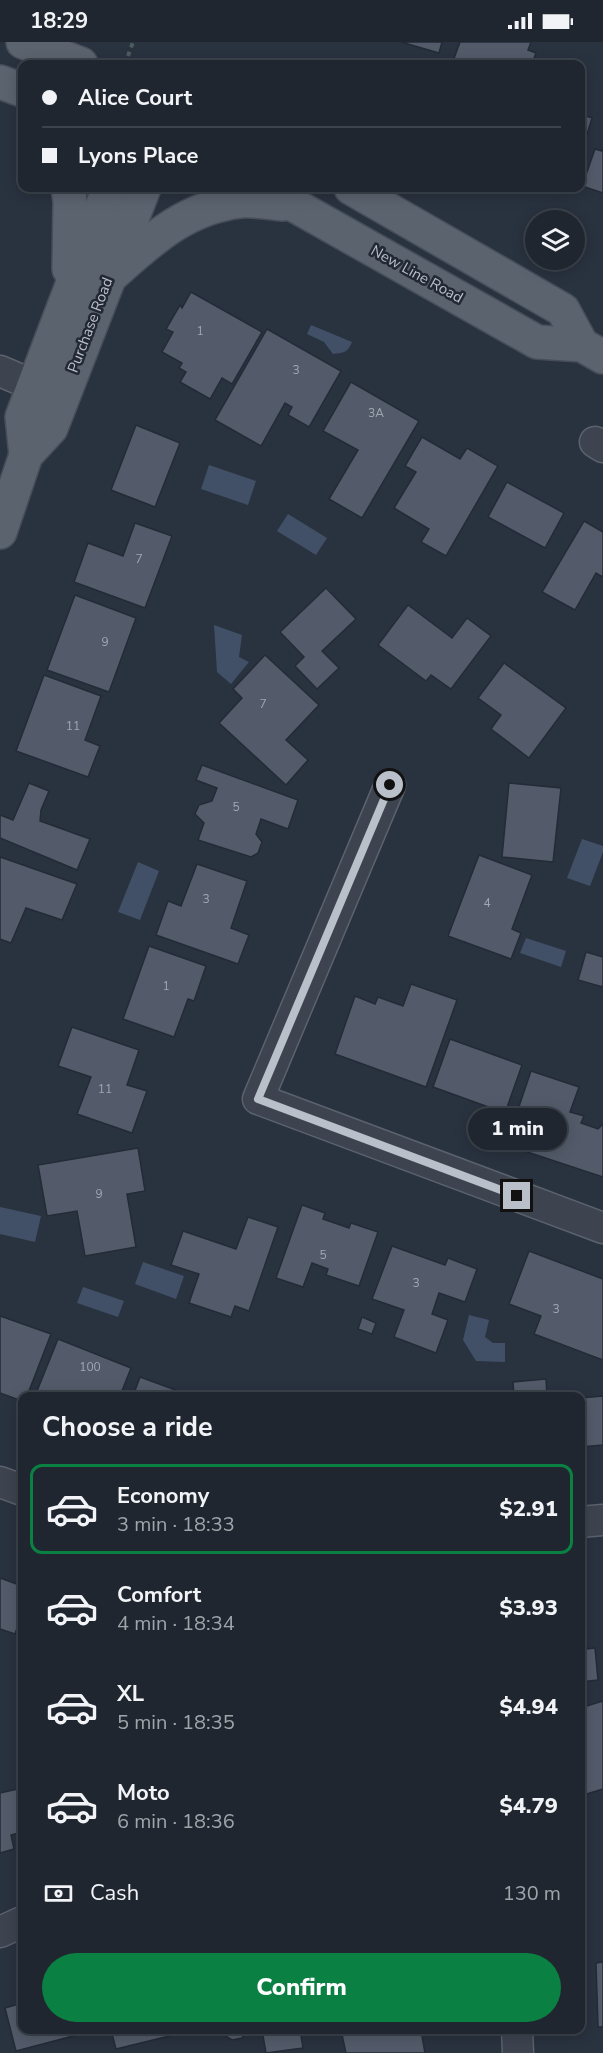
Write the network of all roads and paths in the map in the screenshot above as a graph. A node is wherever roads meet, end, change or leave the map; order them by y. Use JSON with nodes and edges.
{"nodes":[{"id":1,"x":23,"y":42,"type":"edge"},
{"id":2,"x":133,"y":42,"type":"edge"},
{"id":3,"x":128,"y":56,"type":"dead end"},
{"id":4,"x":70,"y":60,"type":"edge"},
{"id":5,"x":0,"y":82,"type":"edge"},
{"id":6,"x":18,"y":89,"type":"edge"},
{"id":7,"x":68,"y":192,"type":"edge"},
{"id":8,"x":107,"y":192,"type":"edge"},
{"id":9,"x":142,"y":192,"type":"edge"},
{"id":10,"x":265,"y":192,"type":"edge"},
{"id":11,"x":358,"y":192,"type":"edge"},
{"id":12,"x":294,"y":205,"type":"junction"},
{"id":13,"x":108,"y":279,"type":"junction"},
{"id":14,"x":68,"y":295,"type":"junction"},
{"id":15,"x":593,"y":351,"type":"edge"},
{"id":16,"x":0,"y":371,"type":"edge"},
{"id":17,"x":33,"y":385,"type":"junction"},
{"id":18,"x":26,"y":455,"type":"junction"},
{"id":19,"x":0,"y":530,"type":"edge"},
{"id":20,"x":390,"y":785,"type":"dead end"},
{"id":21,"x":603,"y":1228,"type":"edge"},
{"id":22,"x":0,"y":1482,"type":"edge"},
{"id":23,"x":18,"y":1489,"type":"edge"},
{"id":24,"x":603,"y":1520,"type":"edge"},
{"id":25,"x":585,"y":1522,"type":"edge"},
{"id":26,"x":18,"y":1924,"type":"edge"},
{"id":27,"x":0,"y":1932,"type":"edge"},
{"id":28,"x":517,"y":2034,"type":"edge"},
{"id":29,"x":518,"y":2053,"type":"edge"}],
"edges":[{"from":1,"to":4,"type":"main road"},
{"from":2,"to":3,"type":"path"},
{"from":5,"to":6,"type":"main road"},
{"from":7,"to":14,"type":"main road"},
{"from":8,"to":14,"type":"main road","name":"Purchase Road"},
{"from":9,"to":13,"type":"main road","name":"Purchase Road"},
{"from":10,"to":12,"type":"main road","name":"New Line Road"},
{"from":11,"to":15,"type":"main road","name":"New Line Road"},
{"from":12,"to":13,"type":"main road"},
{"from":12,"to":15,"type":"main road","name":"New Line Road"},
{"from":13,"to":18,"type":"main road","name":"Purchase Road"},
{"from":14,"to":17,"type":"main road","name":"Purchase Road"},
{"from":16,"to":17,"type":"street"},
{"from":17,"to":18,"type":"main road","name":"Purchase Road"},
{"from":18,"to":19,"type":"main road","name":"Purchase Road"},
{"from":20,"to":21,"type":"street"},
{"from":22,"to":23,"type":"street"},
{"from":24,"to":25,"type":"street"},
{"from":26,"to":27,"type":"street"},
{"from":28,"to":29,"type":"street"}]}
